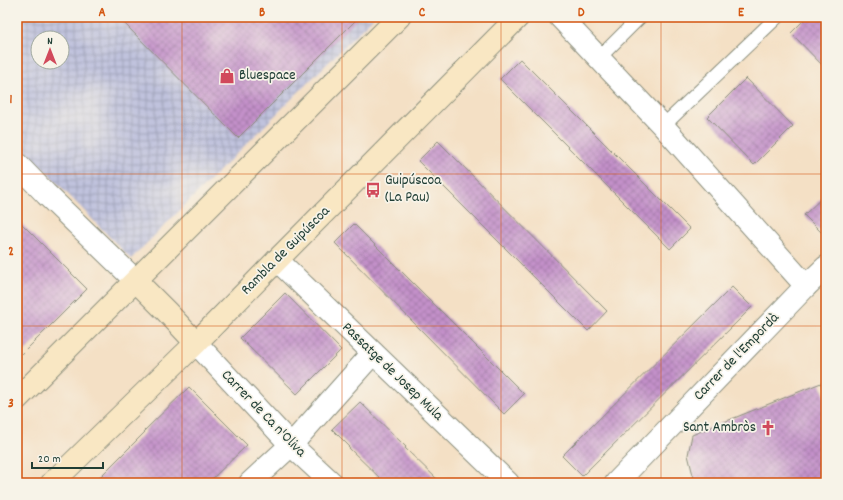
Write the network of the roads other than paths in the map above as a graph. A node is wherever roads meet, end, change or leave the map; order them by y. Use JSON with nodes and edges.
{"nodes":[{"id":1,"x":399,"y":17,"type":"edge"},
{"id":2,"x":518,"y":17,"type":"edge"},
{"id":3,"x":560,"y":17,"type":"edge"},
{"id":4,"x":640,"y":17,"type":"edge"},
{"id":5,"x":777,"y":17,"type":"edge"},
{"id":6,"x":599,"y":58,"type":"junction"},
{"id":7,"x":663,"y":126,"type":"junction"},
{"id":8,"x":17,"y":164,"type":"edge"},
{"id":9,"x":276,"y":260,"type":"junction"},
{"id":10,"x":826,"y":267,"type":"edge"},
{"id":11,"x":136,"y":281,"type":"junction"},
{"id":12,"x":806,"y":286,"type":"junction"},
{"id":13,"x":196,"y":343,"type":"junction"},
{"id":14,"x":373,"y":353,"type":"junction"},
{"id":15,"x":17,"y":399,"type":"edge"},
{"id":16,"x":291,"y":445,"type":"junction"},
{"id":17,"x":52,"y":483,"type":"edge"},
{"id":18,"x":250,"y":483,"type":"edge"},
{"id":19,"x":332,"y":483,"type":"edge"},
{"id":20,"x":508,"y":483,"type":"edge"},
{"id":21,"x":616,"y":483,"type":"edge"}],
"edges":[{"from":1,"to":11,"type":"street"},
{"from":2,"to":9,"type":"street","name":"Rambla de Guipúscoa"},
{"from":3,"to":6,"type":"street"},
{"from":4,"to":6,"type":"lane"},
{"from":5,"to":7,"type":"lane"},
{"from":6,"to":7,"type":"street"},
{"from":7,"to":12,"type":"street"},
{"from":8,"to":11,"type":"street"},
{"from":9,"to":13,"type":"street","name":"Rambla de Guipúscoa"},
{"from":9,"to":14,"type":"street","name":"Passatge de Josep Mula"},
{"from":10,"to":12,"type":"street","name":"Carrer de l'Empordà"},
{"from":11,"to":13,"type":"street"},
{"from":11,"to":15,"type":"street"},
{"from":12,"to":21,"type":"street","name":"Carrer de l'Empordà"},
{"from":13,"to":16,"type":"street","name":"Carrer de Ca n'Oliva"},
{"from":13,"to":17,"type":"street","name":"Rambla de Guipúscoa"},
{"from":14,"to":16,"type":"street"},
{"from":14,"to":20,"type":"street","name":"Passatge de Josep Mula"},
{"from":16,"to":18,"type":"street"},
{"from":16,"to":19,"type":"street","name":"Carrer de Ca n'Oliva"}]}
